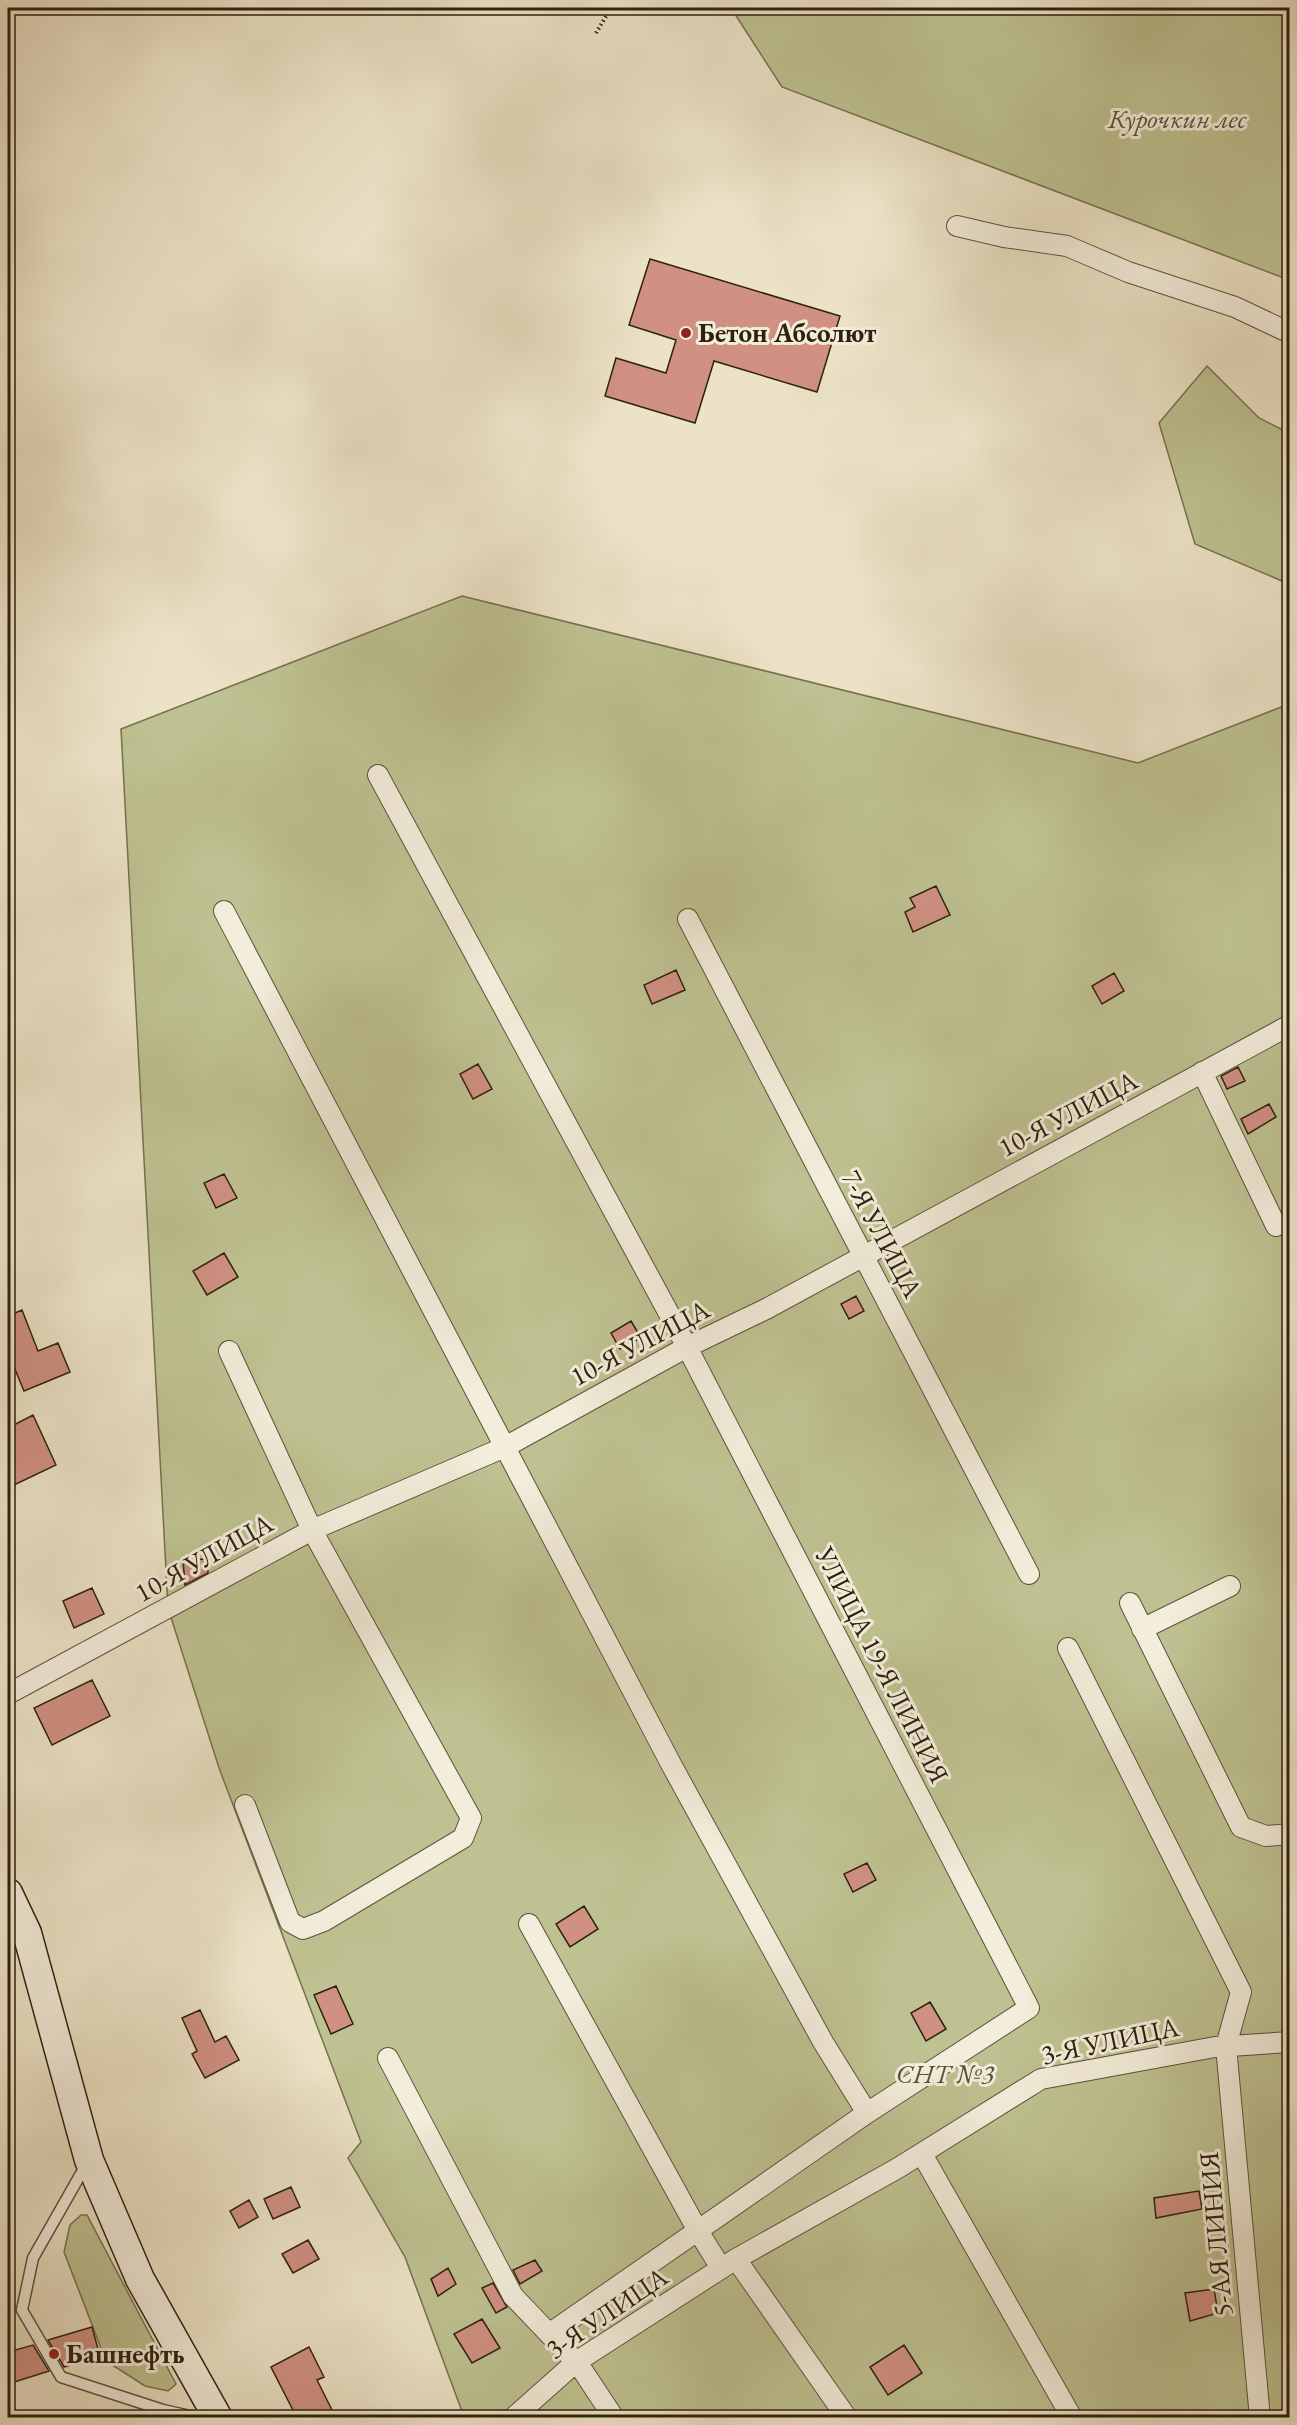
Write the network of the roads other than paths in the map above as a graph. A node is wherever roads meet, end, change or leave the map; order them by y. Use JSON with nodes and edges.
{"nodes":[{"id":1,"x":957,"y":226,"type":"dead end"},
{"id":2,"x":1290,"y":333,"type":"edge"},
{"id":3,"x":378,"y":775,"type":"dead end"},
{"id":4,"x":224,"y":911,"type":"dead end"},
{"id":5,"x":688,"y":919,"type":"dead end"},
{"id":6,"x":1290,"y":1025,"type":"edge"},
{"id":7,"x":1202,"y":1072,"type":"junction"},
{"id":8,"x":1275,"y":1226,"type":"dead end"},
{"id":9,"x":863,"y":1255,"type":"junction"},
{"id":10,"x":687,"y":1347,"type":"junction"},
{"id":11,"x":229,"y":1351,"type":"dead end"},
{"id":12,"x":505,"y":1447,"type":"junction"},
{"id":13,"x":312,"y":1530,"type":"junction"},
{"id":14,"x":1029,"y":1574,"type":"dead end"},
{"id":15,"x":1230,"y":1586,"type":"dead end"},
{"id":16,"x":1130,"y":1603,"type":"dead end"},
{"id":17,"x":1142,"y":1629,"type":"junction"},
{"id":18,"x":1068,"y":1648,"type":"dead end"},
{"id":19,"x":8,"y":1694,"type":"edge"},
{"id":20,"x":245,"y":1805,"type":"dead end"},
{"id":21,"x":1290,"y":1834,"type":"edge"},
{"id":22,"x":8,"y":1893,"type":"edge"},
{"id":23,"x":529,"y":1923,"type":"dead end"},
{"id":24,"x":1290,"y":2042,"type":"edge"},
{"id":25,"x":1226,"y":2046,"type":"junction"},
{"id":26,"x":388,"y":2058,"type":"dead end"},
{"id":27,"x":867,"y":2113,"type":"junction"},
{"id":28,"x":922,"y":2154,"type":"junction"},
{"id":29,"x":89,"y":2160,"type":"junction"},
{"id":30,"x":698,"y":2231,"type":"junction"},
{"id":31,"x":729,"y":2264,"type":"junction"},
{"id":32,"x":549,"y":2334,"type":"junction"},
{"id":33,"x":577,"y":2362,"type":"junction"},
{"id":34,"x":199,"y":2418,"type":"edge"},
{"id":35,"x":218,"y":2418,"type":"edge"},
{"id":36,"x":513,"y":2418,"type":"edge"},
{"id":37,"x":614,"y":2418,"type":"edge"},
{"id":38,"x":847,"y":2418,"type":"edge"},
{"id":39,"x":1072,"y":2418,"type":"edge"},
{"id":40,"x":1260,"y":2418,"type":"edge"}],
"edges":[{"from":1,"to":2,"type":"street"},
{"from":3,"to":10,"type":"street","name":"УЛИЦА 19-Я ЛИНИЯ"},
{"from":4,"to":12,"type":"street"},
{"from":5,"to":9,"type":"street","name":"7-Я УЛИЦА"},
{"from":6,"to":7,"type":"street","name":"10-Я УЛИЦА"},
{"from":7,"to":8,"type":"street"},
{"from":7,"to":9,"type":"street","name":"10-Я УЛИЦА"},
{"from":9,"to":10,"type":"street","name":"10-Я УЛИЦА"},
{"from":9,"to":14,"type":"street","name":"7-Я УЛИЦА"},
{"from":10,"to":12,"type":"street","name":"10-Я УЛИЦА"},
{"from":10,"to":27,"type":"street","name":"УЛИЦА 19-Я ЛИНИЯ"},
{"from":11,"to":13,"type":"street"},
{"from":12,"to":13,"type":"street","name":"10-Я УЛИЦА"},
{"from":12,"to":27,"type":"street"},
{"from":13,"to":19,"type":"street","name":"10-Я УЛИЦА"},
{"from":13,"to":20,"type":"street"},
{"from":15,"to":17,"type":"street"},
{"from":16,"to":17,"type":"street"},
{"from":17,"to":21,"type":"street"},
{"from":18,"to":25,"type":"street"},
{"from":22,"to":29,"type":"street"},
{"from":23,"to":30,"type":"street"},
{"from":24,"to":25,"type":"street","name":"3-Я УЛИЦА"},
{"from":25,"to":28,"type":"street","name":"3-Я УЛИЦА"},
{"from":25,"to":40,"type":"street","name":"5-АЯ ЛИНИЯ"},
{"from":26,"to":32,"type":"street"},
{"from":27,"to":30,"type":"street"},
{"from":28,"to":31,"type":"street","name":"3-Я УЛИЦА"},
{"from":28,"to":39,"type":"street"},
{"from":29,"to":34,"type":"lane"},
{"from":29,"to":35,"type":"street"},
{"from":30,"to":31,"type":"street"},
{"from":30,"to":32,"type":"street"},
{"from":31,"to":33,"type":"street","name":"3-Я УЛИЦА"},
{"from":31,"to":38,"type":"street"},
{"from":32,"to":33,"type":"street"},
{"from":33,"to":36,"type":"street","name":"3-Я УЛИЦА"},
{"from":33,"to":37,"type":"street"}]}
